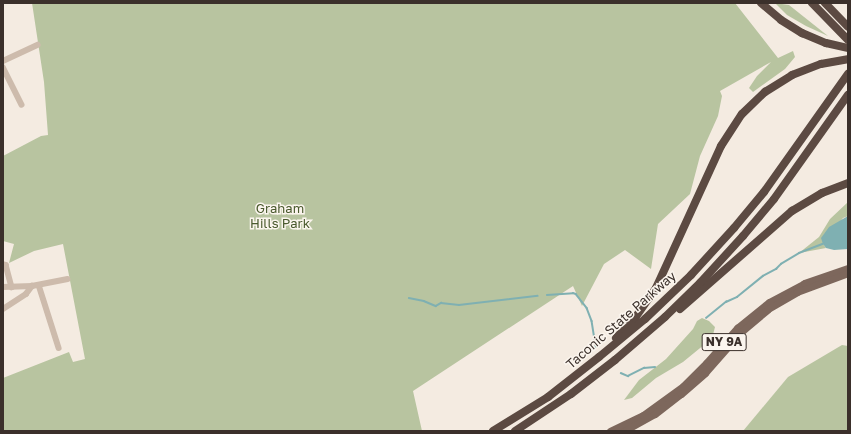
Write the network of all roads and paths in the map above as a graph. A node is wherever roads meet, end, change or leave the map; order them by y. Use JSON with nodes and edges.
{"nodes":[{"id":1,"x":761,"y":3,"type":"edge"},
{"id":2,"x":812,"y":3,"type":"edge"},
{"id":3,"x":825,"y":3,"type":"edge"},
{"id":4,"x":848,"y":27,"type":"edge"},
{"id":5,"x":848,"y":40,"type":"edge"},
{"id":6,"x":38,"y":45,"type":"dead end"},
{"id":7,"x":848,"y":48,"type":"edge"},
{"id":8,"x":848,"y":59,"type":"edge"},
{"id":9,"x":3,"y":61,"type":"edge"},
{"id":10,"x":3,"y":67,"type":"edge"},
{"id":11,"x":848,"y":74,"type":"edge"},
{"id":12,"x":848,"y":94,"type":"edge"},
{"id":13,"x":22,"y":105,"type":"dead end"},
{"id":14,"x":848,"y":184,"type":"edge"},
{"id":15,"x":3,"y":264,"type":"edge"},
{"id":16,"x":848,"y":268,"type":"edge"},
{"id":17,"x":848,"y":273,"type":"edge"},
{"id":18,"x":67,"y":279,"type":"dead end"},
{"id":19,"x":39,"y":285,"type":"junction"},
{"id":20,"x":32,"y":286,"type":"junction"},
{"id":21,"x":12,"y":287,"type":"junction"},
{"id":22,"x":3,"y":288,"type":"edge"},
{"id":23,"x":3,"y":309,"type":"edge"},
{"id":24,"x":653,"y":328,"type":"junction"},
{"id":25,"x":59,"y":348,"type":"dead end"},
{"id":26,"x":590,"y":365,"type":"junction"},
{"id":27,"x":493,"y":431,"type":"edge"},
{"id":28,"x":515,"y":431,"type":"edge"},
{"id":29,"x":610,"y":431,"type":"edge"},
{"id":30,"x":624,"y":431,"type":"edge"}],
"edges":[{"from":1,"to":7,"type":"highway"},
{"from":2,"to":5,"type":"highway"},
{"from":3,"to":4,"type":"highway"},
{"from":6,"to":9,"type":"street"},
{"from":8,"to":26,"type":"highway"},
{"from":10,"to":13,"type":"street"},
{"from":11,"to":26,"type":"highway","name":"Taconic State Parkway"},
{"from":12,"to":24,"type":"highway","name":"Taconic State Parkway"},
{"from":14,"to":24,"type":"highway"},
{"from":15,"to":21,"type":"street"},
{"from":16,"to":29,"type":"main road","number":"NY 9A"},
{"from":17,"to":30,"type":"main road","number":"NY 9A"},
{"from":18,"to":19,"type":"street"},
{"from":19,"to":20,"type":"street"},
{"from":19,"to":25,"type":"street"},
{"from":20,"to":21,"type":"street"},
{"from":20,"to":23,"type":"street"},
{"from":21,"to":22,"type":"street"},
{"from":24,"to":28,"type":"highway","name":"Taconic State Parkway"},
{"from":26,"to":27,"type":"highway","name":"Taconic State Parkway"}]}
